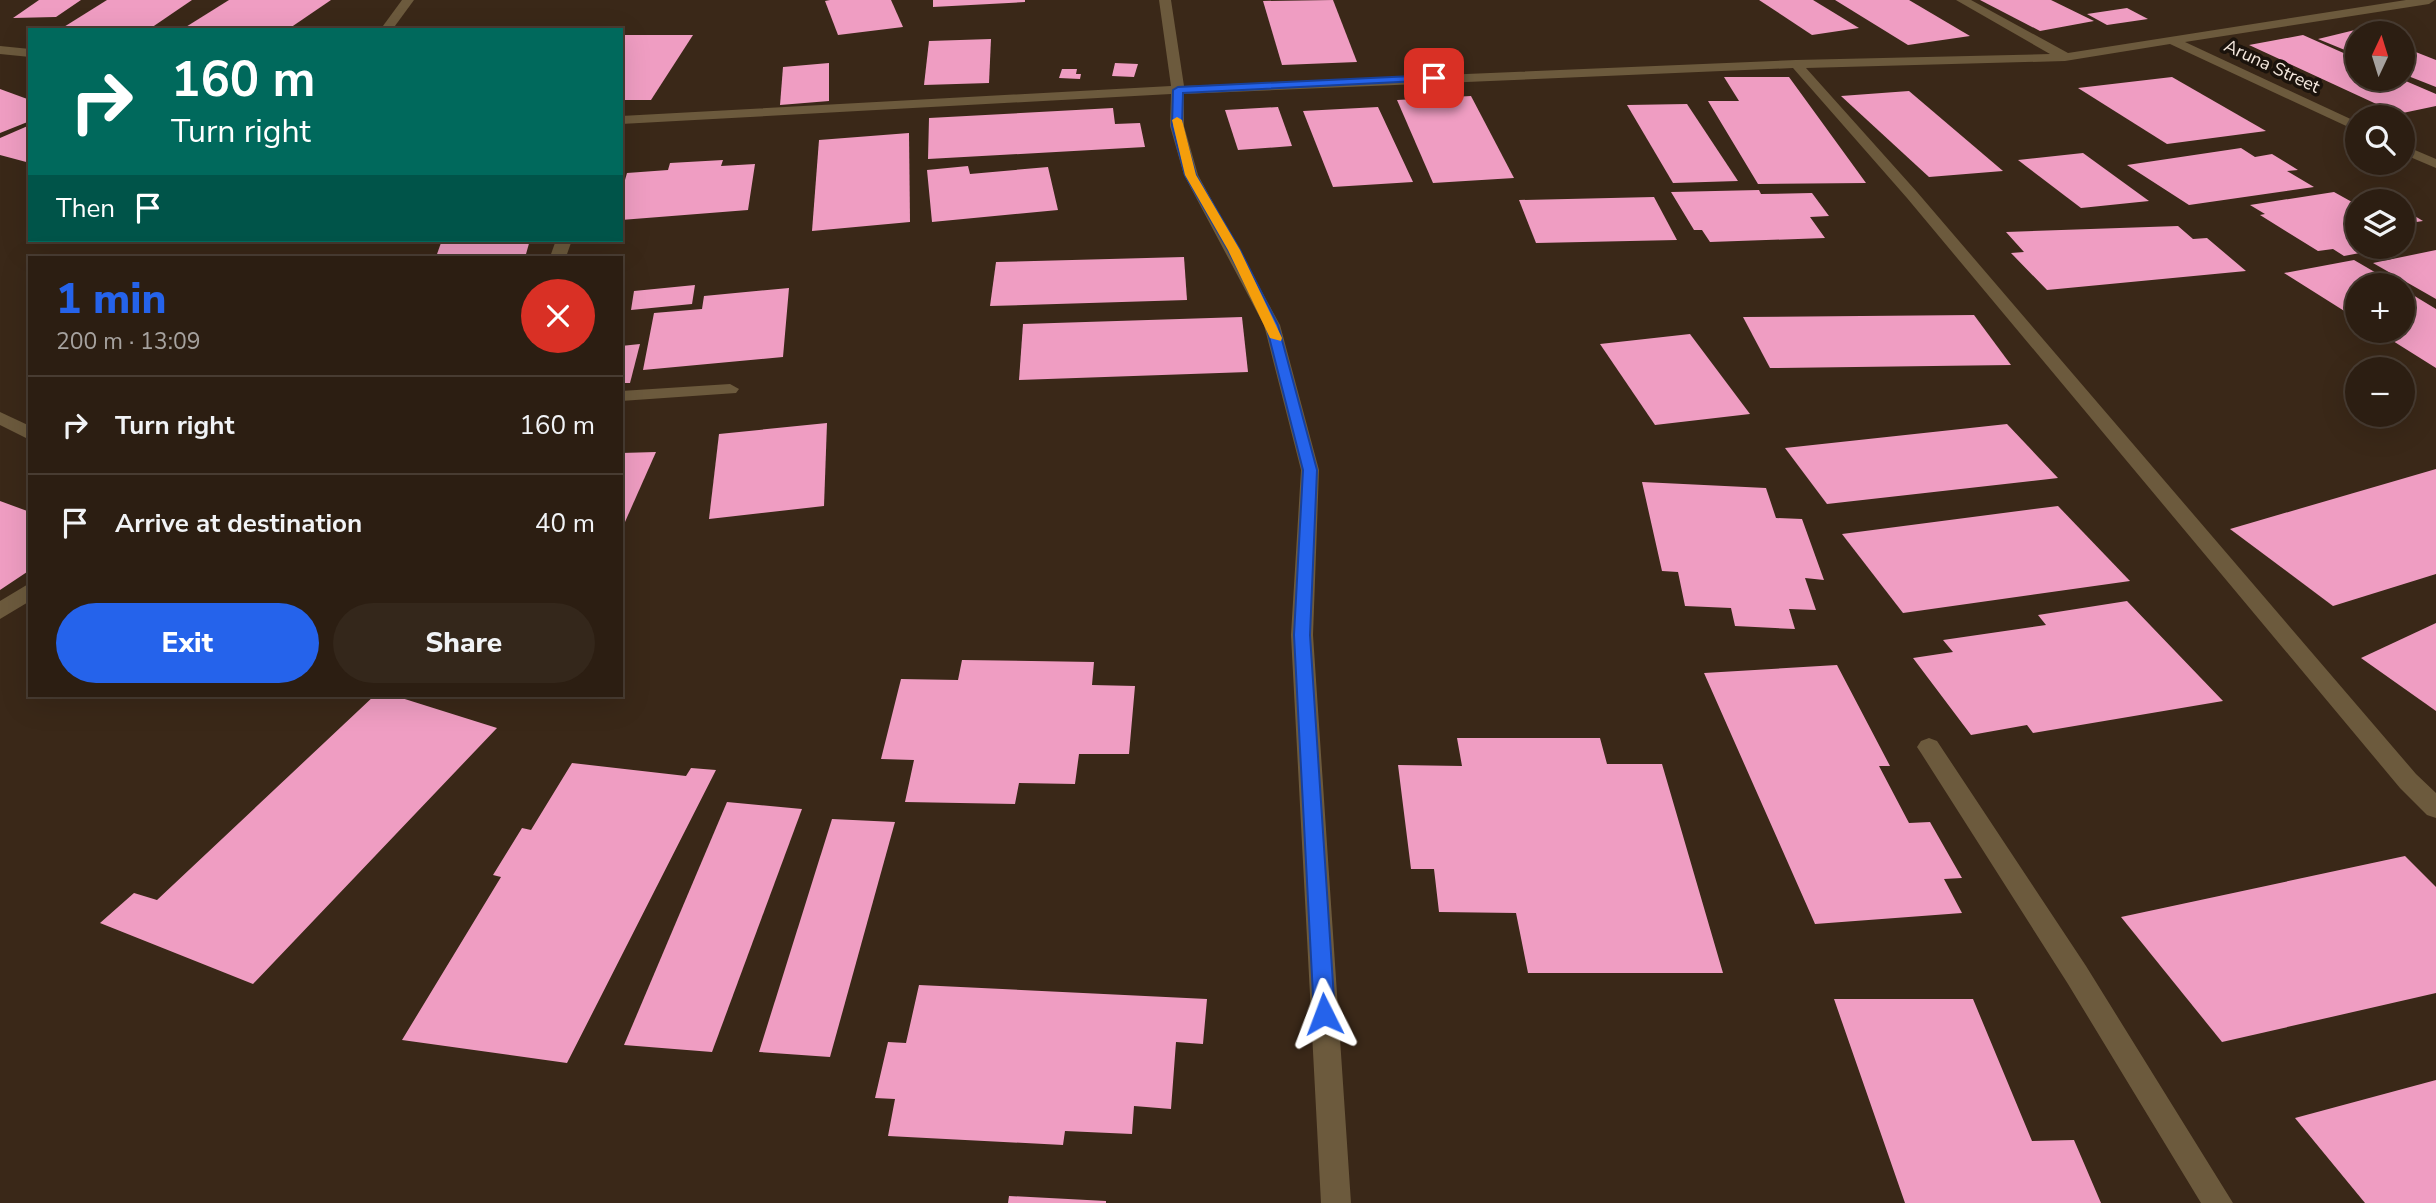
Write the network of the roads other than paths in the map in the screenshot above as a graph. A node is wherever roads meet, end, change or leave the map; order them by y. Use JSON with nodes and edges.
{"nodes":[{"id":1,"x":408,"y":0,"type":"edge"},
{"id":2,"x":1165,"y":0,"type":"edge"},
{"id":3,"x":1962,"y":0,"type":"edge"},
{"id":4,"x":2429,"y":0,"type":"edge"},
{"id":5,"x":387,"y":28,"type":"edge"},
{"id":6,"x":2171,"y":40,"type":"junction"},
{"id":7,"x":0,"y":50,"type":"edge"},
{"id":8,"x":28,"y":53,"type":"edge"},
{"id":9,"x":2065,"y":57,"type":"junction"},
{"id":10,"x":1796,"y":64,"type":"junction"},
{"id":11,"x":1178,"y":90,"type":"junction"},
{"id":12,"x":623,"y":120,"type":"edge"},
{"id":13,"x":2345,"y":121,"type":"edge"},
{"id":14,"x":2415,"y":154,"type":"edge"},
{"id":15,"x":2436,"y":164,"type":"edge"},
{"id":16,"x":730,"y":389,"type":"dead end"},
{"id":17,"x":623,"y":396,"type":"edge"},
{"id":18,"x":0,"y":418,"type":"edge"},
{"id":19,"x":28,"y":433,"type":"edge"},
{"id":20,"x":28,"y":591,"type":"edge"},
{"id":21,"x":0,"y":611,"type":"edge"},
{"id":22,"x":1928,"y":747,"type":"dead end"},
{"id":23,"x":2436,"y":808,"type":"edge"},
{"id":24,"x":1335,"y":1203,"type":"edge"},
{"id":25,"x":2218,"y":1203,"type":"edge"}],
"edges":[{"from":1,"to":5,"type":"street"},
{"from":2,"to":11,"type":"street"},
{"from":3,"to":9,"type":"street"},
{"from":4,"to":6,"type":"street"},
{"from":6,"to":9,"type":"street"},
{"from":6,"to":13,"type":"street","name":"Aruna Street"},
{"from":7,"to":8,"type":"street"},
{"from":9,"to":10,"type":"street"},
{"from":10,"to":11,"type":"street"},
{"from":10,"to":23,"type":"street"},
{"from":11,"to":12,"type":"street"},
{"from":11,"to":24,"type":"street"},
{"from":14,"to":15,"type":"street"},
{"from":16,"to":17,"type":"street"},
{"from":18,"to":19,"type":"street"},
{"from":20,"to":21,"type":"street"},
{"from":22,"to":25,"type":"street"}]}
